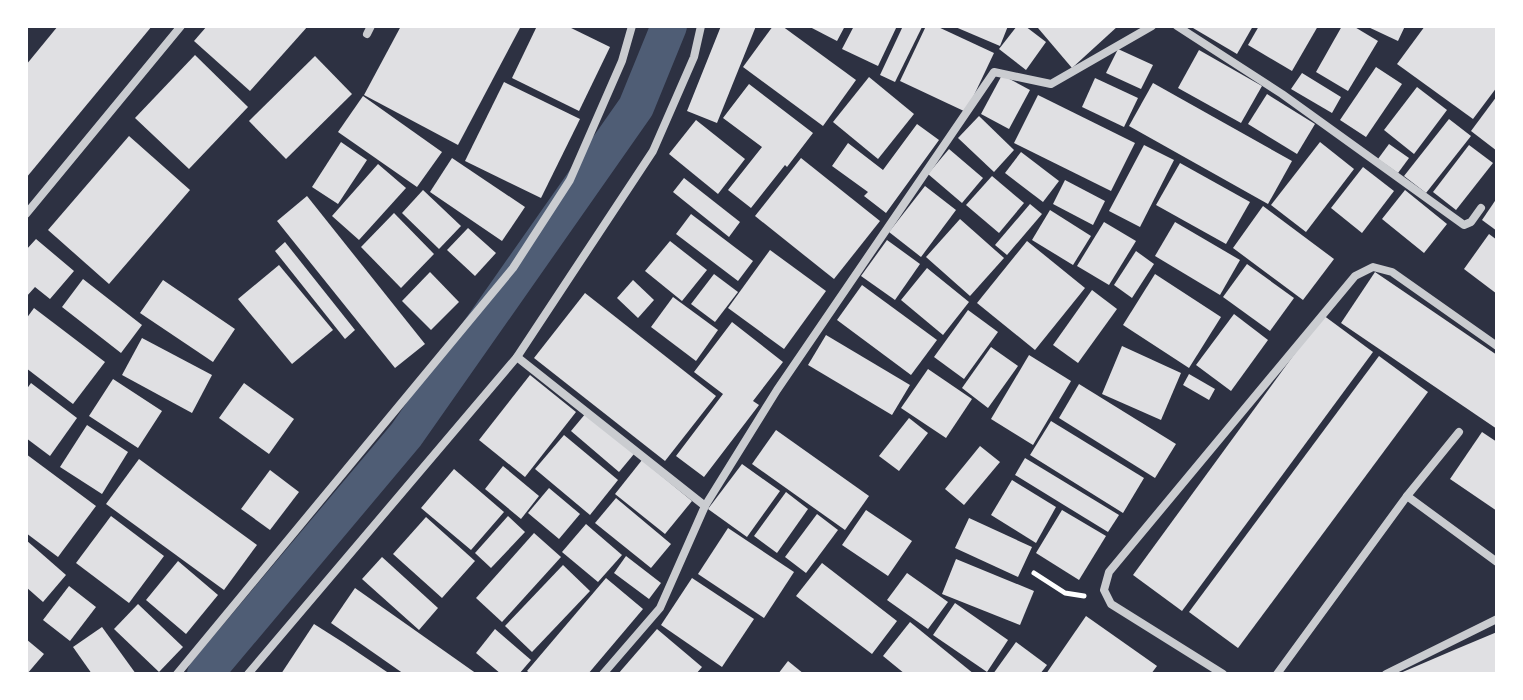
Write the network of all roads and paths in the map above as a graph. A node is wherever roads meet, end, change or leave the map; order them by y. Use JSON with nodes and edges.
{"nodes":[{"id":1,"x":181,"y":26,"type":"edge"},
{"id":2,"x":632,"y":26,"type":"edge"},
{"id":3,"x":701,"y":26,"type":"edge"},
{"id":4,"x":1152,"y":26,"type":"edge"},
{"id":5,"x":1177,"y":26,"type":"edge"},
{"id":6,"x":1481,"y":208,"type":"dead end"},
{"id":7,"x":26,"y":214,"type":"edge"},
{"id":8,"x":1497,"y":346,"type":"edge"},
{"id":9,"x":517,"y":357,"type":"junction"},
{"id":10,"x":1459,"y":432,"type":"dead end"},
{"id":11,"x":1407,"y":496,"type":"junction"},
{"id":12,"x":705,"y":506,"type":"junction"},
{"id":13,"x":1497,"y":562,"type":"edge"},
{"id":14,"x":1034,"y":573,"type":"dead end"},
{"id":15,"x":1104,"y":590,"type":"junction"},
{"id":16,"x":1497,"y":619,"type":"edge"},
{"id":17,"x":177,"y":674,"type":"edge"},
{"id":18,"x":248,"y":674,"type":"edge"},
{"id":19,"x":603,"y":674,"type":"edge"},
{"id":20,"x":1223,"y":674,"type":"edge"},
{"id":21,"x":1277,"y":674,"type":"edge"},
{"id":22,"x":1386,"y":674,"type":"edge"}],
"edges":[{"from":1,"to":7,"type":"street"},
{"from":2,"to":17,"type":"street"},
{"from":3,"to":9,"type":"street"},
{"from":4,"to":12,"type":"street"},
{"from":5,"to":6,"type":"street"},
{"from":8,"to":15,"type":"street"},
{"from":9,"to":12,"type":"street"},
{"from":9,"to":18,"type":"street"},
{"from":10,"to":11,"type":"street"},
{"from":11,"to":13,"type":"street"},
{"from":11,"to":21,"type":"street"},
{"from":12,"to":19,"type":"street"},
{"from":14,"to":15,"type":"path"},
{"from":15,"to":20,"type":"street"},
{"from":16,"to":22,"type":"street"}]}
